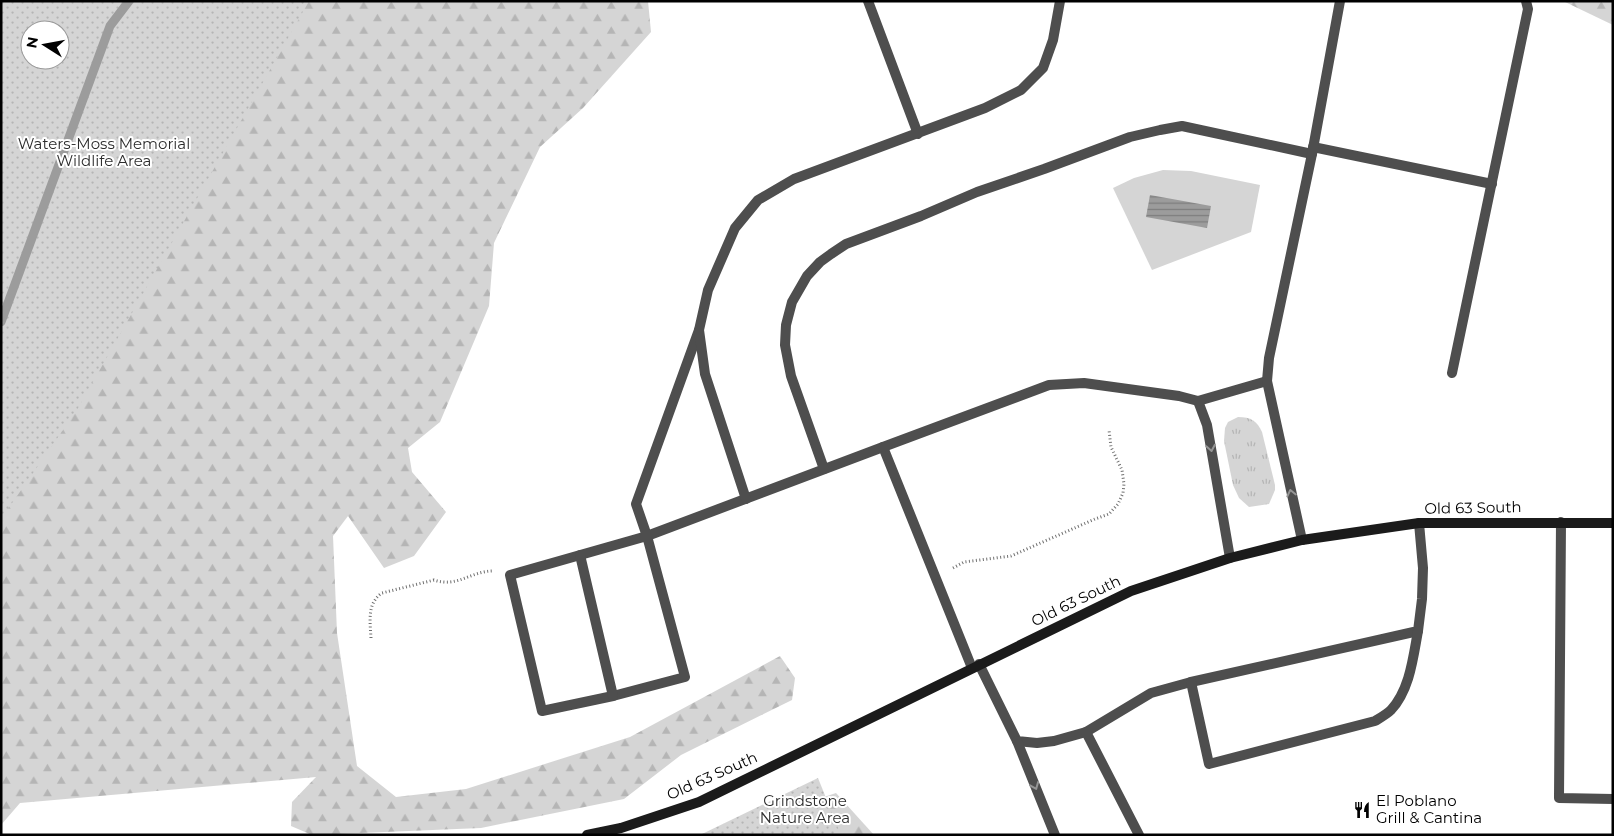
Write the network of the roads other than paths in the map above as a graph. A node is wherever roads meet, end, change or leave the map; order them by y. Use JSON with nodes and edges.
{"nodes":[{"id":1,"x":868,"y":1,"type":"edge"},
{"id":2,"x":1060,"y":1,"type":"edge"},
{"id":3,"x":1340,"y":1,"type":"edge"},
{"id":4,"x":1526,"y":1,"type":"edge"},
{"id":5,"x":918,"y":134,"type":"junction"},
{"id":6,"x":1313,"y":151,"type":"junction"},
{"id":7,"x":1492,"y":184,"type":"junction"},
{"id":8,"x":698,"y":330,"type":"junction"},
{"id":9,"x":1452,"y":373,"type":"dead end"},
{"id":10,"x":1266,"y":381,"type":"junction"},
{"id":11,"x":1198,"y":401,"type":"junction"},
{"id":12,"x":883,"y":447,"type":"junction"},
{"id":13,"x":824,"y":469,"type":"junction"},
{"id":14,"x":746,"y":499,"type":"junction"},
{"id":15,"x":1561,"y":522,"type":"junction"},
{"id":16,"x":1613,"y":522,"type":"edge"},
{"id":17,"x":1419,"y":523,"type":"junction"},
{"id":18,"x":646,"y":536,"type":"junction"},
{"id":19,"x":1302,"y":540,"type":"junction"},
{"id":20,"x":580,"y":555,"type":"junction"},
{"id":21,"x":1230,"y":558,"type":"junction"},
{"id":22,"x":1418,"y":631,"type":"junction"},
{"id":23,"x":975,"y":666,"type":"junction"},
{"id":24,"x":1191,"y":682,"type":"junction"},
{"id":25,"x":612,"y":696,"type":"junction"},
{"id":26,"x":1086,"y":732,"type":"junction"},
{"id":27,"x":1017,"y":741,"type":"junction"},
{"id":28,"x":1613,"y":799,"type":"edge"},
{"id":29,"x":587,"y":835,"type":"edge"},
{"id":30,"x":1055,"y":835,"type":"edge"},
{"id":31,"x":1138,"y":835,"type":"edge"}],
"edges":[{"from":1,"to":5,"type":"lane"},
{"from":2,"to":5,"type":"lane"},
{"from":3,"to":6,"type":"lane"},
{"from":4,"to":7,"type":"lane"},
{"from":5,"to":8,"type":"lane"},
{"from":6,"to":7,"type":"lane"},
{"from":6,"to":10,"type":"lane"},
{"from":6,"to":13,"type":"lane"},
{"from":7,"to":9,"type":"lane"},
{"from":8,"to":14,"type":"lane"},
{"from":8,"to":18,"type":"lane"},
{"from":10,"to":11,"type":"lane"},
{"from":19,"to":10,"type":"lane","one_way":true},
{"from":11,"to":12,"type":"lane"},
{"from":11,"to":21,"type":"lane","one_way":true},
{"from":12,"to":13,"type":"lane"},
{"from":12,"to":23,"type":"lane"},
{"from":13,"to":14,"type":"lane"},
{"from":14,"to":18,"type":"lane"},
{"from":15,"to":16,"type":"main road","name":"Old 63 South"},
{"from":15,"to":17,"type":"main road","name":"Old 63 South"},
{"from":15,"to":28,"type":"lane"},
{"from":17,"to":19,"type":"main road","name":"Old 63 South"},
{"from":17,"to":22,"type":"lane"},
{"from":18,"to":20,"type":"lane"},
{"from":18,"to":25,"type":"lane"},
{"from":19,"to":21,"type":"main road","name":"Old 63 South"},
{"from":20,"to":25,"type":"lane"},
{"from":20,"to":25,"type":"lane"},
{"from":21,"to":23,"type":"main road","name":"Old 63 South"},
{"from":22,"to":24,"type":"lane"},
{"from":22,"to":24,"type":"lane"},
{"from":23,"to":27,"type":"lane"},
{"from":23,"to":29,"type":"main road","name":"Old 63 South"},
{"from":24,"to":26,"type":"lane"},
{"from":26,"to":27,"type":"lane"},
{"from":26,"to":31,"type":"lane"},
{"from":27,"to":30,"type":"lane","one_way":true}]}
